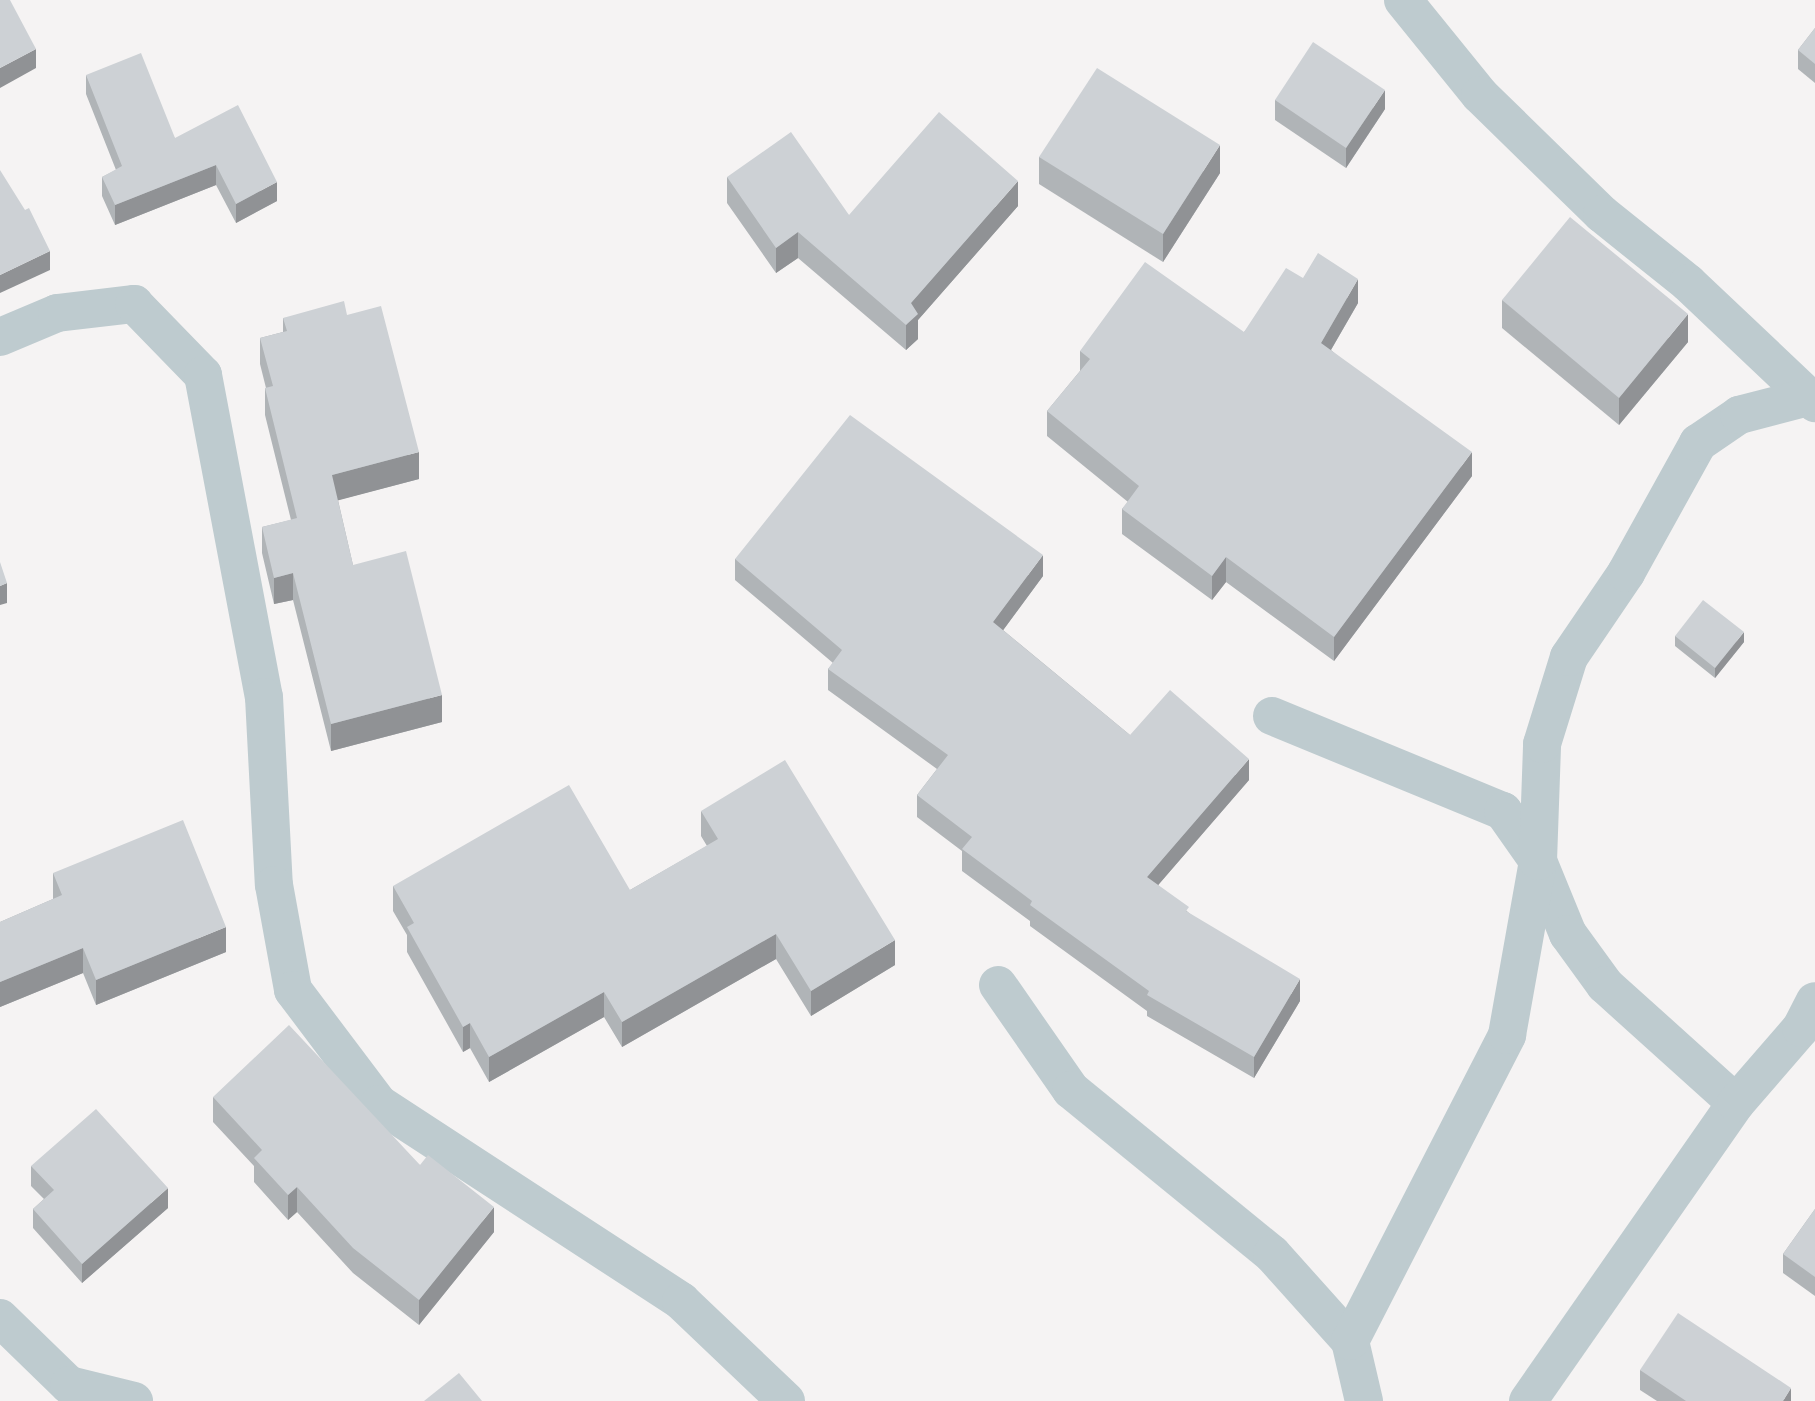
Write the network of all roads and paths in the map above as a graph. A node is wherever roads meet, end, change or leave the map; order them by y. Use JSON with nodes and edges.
{"nodes":[{"id":1,"x":1403,"y":0,"type":"edge"},
{"id":2,"x":0,"y":337,"type":"edge"},
{"id":3,"x":1812,"y":400,"type":"edge"},
{"id":4,"x":1272,"y":716,"type":"dead end"},
{"id":5,"x":1538,"y":861,"type":"junction"},
{"id":6,"x":998,"y":985,"type":"dead end"},
{"id":7,"x":1815,"y":1001,"type":"edge"},
{"id":8,"x":1736,"y":1103,"type":"junction"},
{"id":9,"x":0,"y":1318,"type":"edge"},
{"id":10,"x":1350,"y":1341,"type":"junction"},
{"id":11,"x":134,"y":1401,"type":"edge"},
{"id":12,"x":786,"y":1401,"type":"edge"},
{"id":13,"x":1364,"y":1401,"type":"edge"},
{"id":14,"x":1528,"y":1401,"type":"edge"}],
"edges":[{"from":1,"to":3,"type":"street"},
{"from":2,"to":12,"type":"street"},
{"from":3,"to":5,"type":"street"},
{"from":4,"to":5,"type":"street"},
{"from":5,"to":8,"type":"street"},
{"from":5,"to":10,"type":"street"},
{"from":6,"to":10,"type":"street"},
{"from":7,"to":8,"type":"street"},
{"from":8,"to":14,"type":"street"},
{"from":9,"to":11,"type":"street"},
{"from":10,"to":13,"type":"street"}]}
